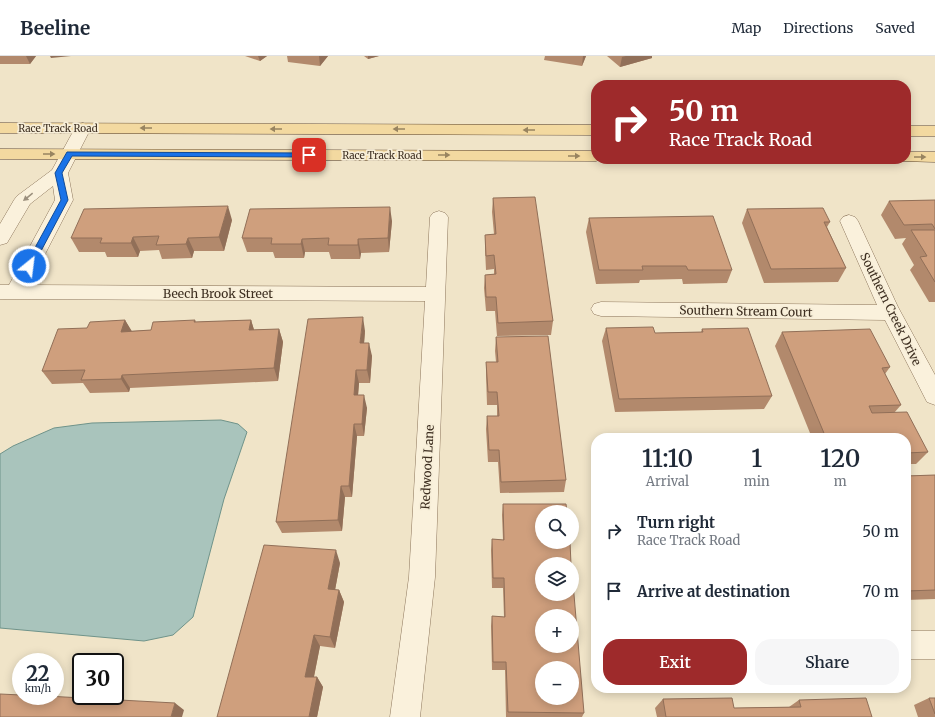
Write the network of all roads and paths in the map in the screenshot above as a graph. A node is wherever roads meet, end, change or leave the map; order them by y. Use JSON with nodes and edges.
{"nodes":[{"id":1,"x":0,"y":128,"type":"edge"},
{"id":2,"x":83,"y":128,"type":"junction"},
{"id":3,"x":591,"y":130,"type":"edge"},
{"id":4,"x":911,"y":131,"type":"edge"},
{"id":5,"x":935,"y":131,"type":"edge"},
{"id":6,"x":0,"y":154,"type":"edge"},
{"id":7,"x":69,"y":154,"type":"junction"},
{"id":8,"x":591,"y":156,"type":"edge"},
{"id":9,"x":911,"y":157,"type":"edge"},
{"id":10,"x":935,"y":157,"type":"edge"},
{"id":11,"x":59,"y":173,"type":"junction"},
{"id":12,"x":439,"y":217,"type":"dead end"},
{"id":13,"x":849,"y":221,"type":"dead end"},
{"id":14,"x":0,"y":239,"type":"edge"},
{"id":15,"x":7,"y":292,"type":"edge"},
{"id":16,"x":435,"y":294,"type":"junction"},
{"id":17,"x":601,"y":309,"type":"dead end"},
{"id":18,"x":891,"y":313,"type":"junction"},
{"id":19,"x":935,"y":396,"type":"edge"},
{"id":20,"x":911,"y":645,"type":"edge"},
{"id":21,"x":935,"y":645,"type":"edge"},
{"id":22,"x":405,"y":717,"type":"edge"}],
"edges":[{"from":1,"to":2,"type":"main road","name":"Race Track Road"},
{"from":3,"to":2,"type":"main road","name":"Race Track Road","one_way":true},
{"from":2,"to":7,"type":"street"},
{"from":4,"to":5,"type":"main road"},
{"from":6,"to":7,"type":"main road","name":"Race Track Road","one_way":true},
{"from":7,"to":8,"type":"main road","name":"Race Track Road","one_way":true},
{"from":7,"to":11,"type":"street"},
{"from":9,"to":10,"type":"main road","one_way":true},
{"from":11,"to":14,"type":"street","one_way":true},
{"from":11,"to":15,"type":"street"},
{"from":12,"to":16,"type":"street","name":"Redwood Lane"},
{"from":13,"to":18,"type":"street","name":"Southern Creek Drive"},
{"from":15,"to":16,"type":"street","name":"Beech Brook Street"},
{"from":16,"to":22,"type":"street","name":"Redwood Lane"},
{"from":17,"to":18,"type":"street","name":"Southern Stream Court"},
{"from":18,"to":19,"type":"street","name":"Southern Creek Drive"},
{"from":20,"to":21,"type":"street"}]}
